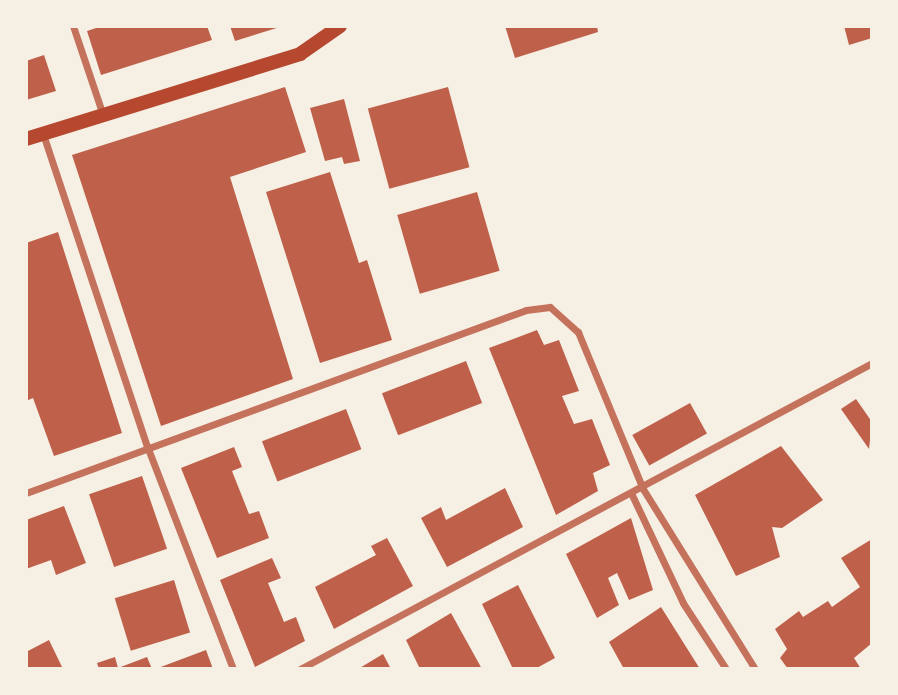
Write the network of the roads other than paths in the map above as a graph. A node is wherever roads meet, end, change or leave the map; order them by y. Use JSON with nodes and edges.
{"nodes":[{"id":1,"x":73,"y":26,"type":"edge"},
{"id":2,"x":340,"y":26,"type":"edge"},
{"id":3,"x":103,"y":115,"type":"junction"},
{"id":4,"x":43,"y":134,"type":"junction"},
{"id":5,"x":26,"y":139,"type":"edge"},
{"id":6,"x":872,"y":363,"type":"edge"},
{"id":7,"x":147,"y":446,"type":"junction"},
{"id":8,"x":643,"y":489,"type":"junction"},
{"id":9,"x":26,"y":494,"type":"edge"},
{"id":10,"x":632,"y":495,"type":"junction"},
{"id":11,"x":233,"y":669,"type":"edge"},
{"id":12,"x":300,"y":669,"type":"edge"},
{"id":13,"x":726,"y":669,"type":"edge"},
{"id":14,"x":755,"y":669,"type":"edge"}],
"edges":[{"from":1,"to":3,"type":"street"},
{"from":2,"to":3,"type":"main road"},
{"from":3,"to":4,"type":"main road"},
{"from":4,"to":5,"type":"main road"},
{"from":4,"to":7,"type":"street"},
{"from":6,"to":8,"type":"street"},
{"from":7,"to":8,"type":"street"},
{"from":7,"to":9,"type":"street"},
{"from":7,"to":11,"type":"street"},
{"from":8,"to":10,"type":"street"},
{"from":8,"to":14,"type":"street"},
{"from":10,"to":12,"type":"street"},
{"from":10,"to":13,"type":"street"}]}
